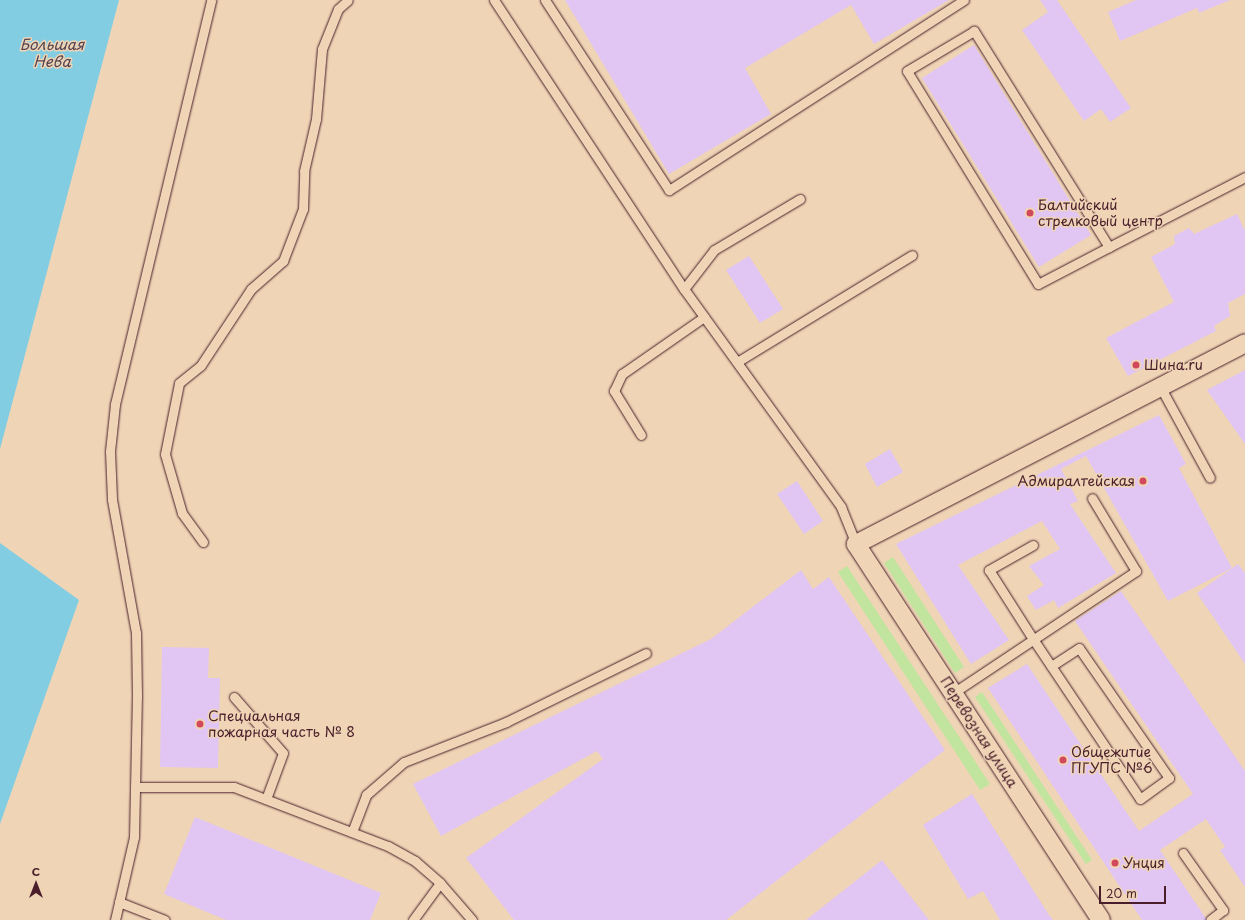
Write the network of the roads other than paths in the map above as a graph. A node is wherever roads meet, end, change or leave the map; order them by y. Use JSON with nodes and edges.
{"nodes":[{"id":1,"x":210,"y":0,"type":"edge"},
{"id":2,"x":348,"y":0,"type":"edge"},
{"id":3,"x":494,"y":0,"type":"edge"},
{"id":4,"x":545,"y":0,"type":"edge"},
{"id":5,"x":964,"y":0,"type":"edge"},
{"id":6,"x":1245,"y":177,"type":"edge"},
{"id":7,"x":800,"y":199,"type":"dead end"},
{"id":8,"x":1109,"y":248,"type":"junction"},
{"id":9,"x":912,"y":255,"type":"dead end"},
{"id":10,"x":684,"y":289,"type":"junction"},
{"id":11,"x":704,"y":317,"type":"junction"},
{"id":12,"x":1245,"y":344,"type":"edge"},
{"id":13,"x":737,"y":362,"type":"junction"},
{"id":14,"x":1161,"y":388,"type":"junction"},
{"id":15,"x":641,"y":435,"type":"dead end"},
{"id":16,"x":1210,"y":478,"type":"dead end"},
{"id":17,"x":1092,"y":498,"type":"dead end"},
{"id":18,"x":203,"y":542,"type":"dead end"},
{"id":19,"x":856,"y":544,"type":"junction"},
{"id":20,"x":1033,"y":545,"type":"dead end"},
{"id":21,"x":1033,"y":639,"type":"junction"},
{"id":22,"x":646,"y":653,"type":"dead end"},
{"id":23,"x":1051,"y":666,"type":"junction"},
{"id":24,"x":953,"y":693,"type":"junction"},
{"id":25,"x":234,"y":697,"type":"dead end"},
{"id":26,"x":135,"y":787,"type":"junction"},
{"id":27,"x":266,"y":800,"type":"junction"},
{"id":28,"x":352,"y":832,"type":"junction"},
{"id":29,"x":1183,"y":853,"type":"dead end"},
{"id":30,"x":440,"y":883,"type":"junction"},
{"id":31,"x":119,"y":902,"type":"junction"},
{"id":32,"x":115,"y":920,"type":"edge"},
{"id":33,"x":165,"y":920,"type":"edge"},
{"id":34,"x":413,"y":920,"type":"edge"},
{"id":35,"x":472,"y":920,"type":"edge"},
{"id":36,"x":1101,"y":920,"type":"edge"},
{"id":37,"x":1210,"y":920,"type":"edge"}],
"edges":[{"from":1,"to":26,"type":"lane"},
{"from":2,"to":18,"type":"lane"},
{"from":3,"to":10,"type":"lane"},
{"from":4,"to":5,"type":"lane"},
{"from":6,"to":8,"type":"lane"},
{"from":7,"to":10,"type":"lane"},
{"from":8,"to":8,"type":"lane"},
{"from":9,"to":13,"type":"lane"},
{"from":10,"to":11,"type":"lane"},
{"from":11,"to":13,"type":"lane"},
{"from":11,"to":15,"type":"lane"},
{"from":12,"to":14,"type":"street"},
{"from":13,"to":19,"type":"lane"},
{"from":14,"to":16,"type":"lane"},
{"from":14,"to":19,"type":"street"},
{"from":17,"to":21,"type":"lane"},
{"from":19,"to":24,"type":"street","name":"Перевозная улица"},
{"from":20,"to":21,"type":"lane"},
{"from":21,"to":23,"type":"lane"},
{"from":21,"to":24,"type":"lane"},
{"from":22,"to":28,"type":"lane"},
{"from":23,"to":23,"type":"lane"},
{"from":24,"to":36,"type":"street","name":"Перевозная улица"},
{"from":25,"to":27,"type":"lane"},
{"from":26,"to":27,"type":"lane"},
{"from":26,"to":31,"type":"lane"},
{"from":27,"to":28,"type":"lane"},
{"from":28,"to":30,"type":"lane"},
{"from":29,"to":37,"type":"lane"},
{"from":30,"to":34,"type":"lane"},
{"from":30,"to":35,"type":"lane"},
{"from":31,"to":32,"type":"lane"},
{"from":31,"to":33,"type":"lane"}]}
